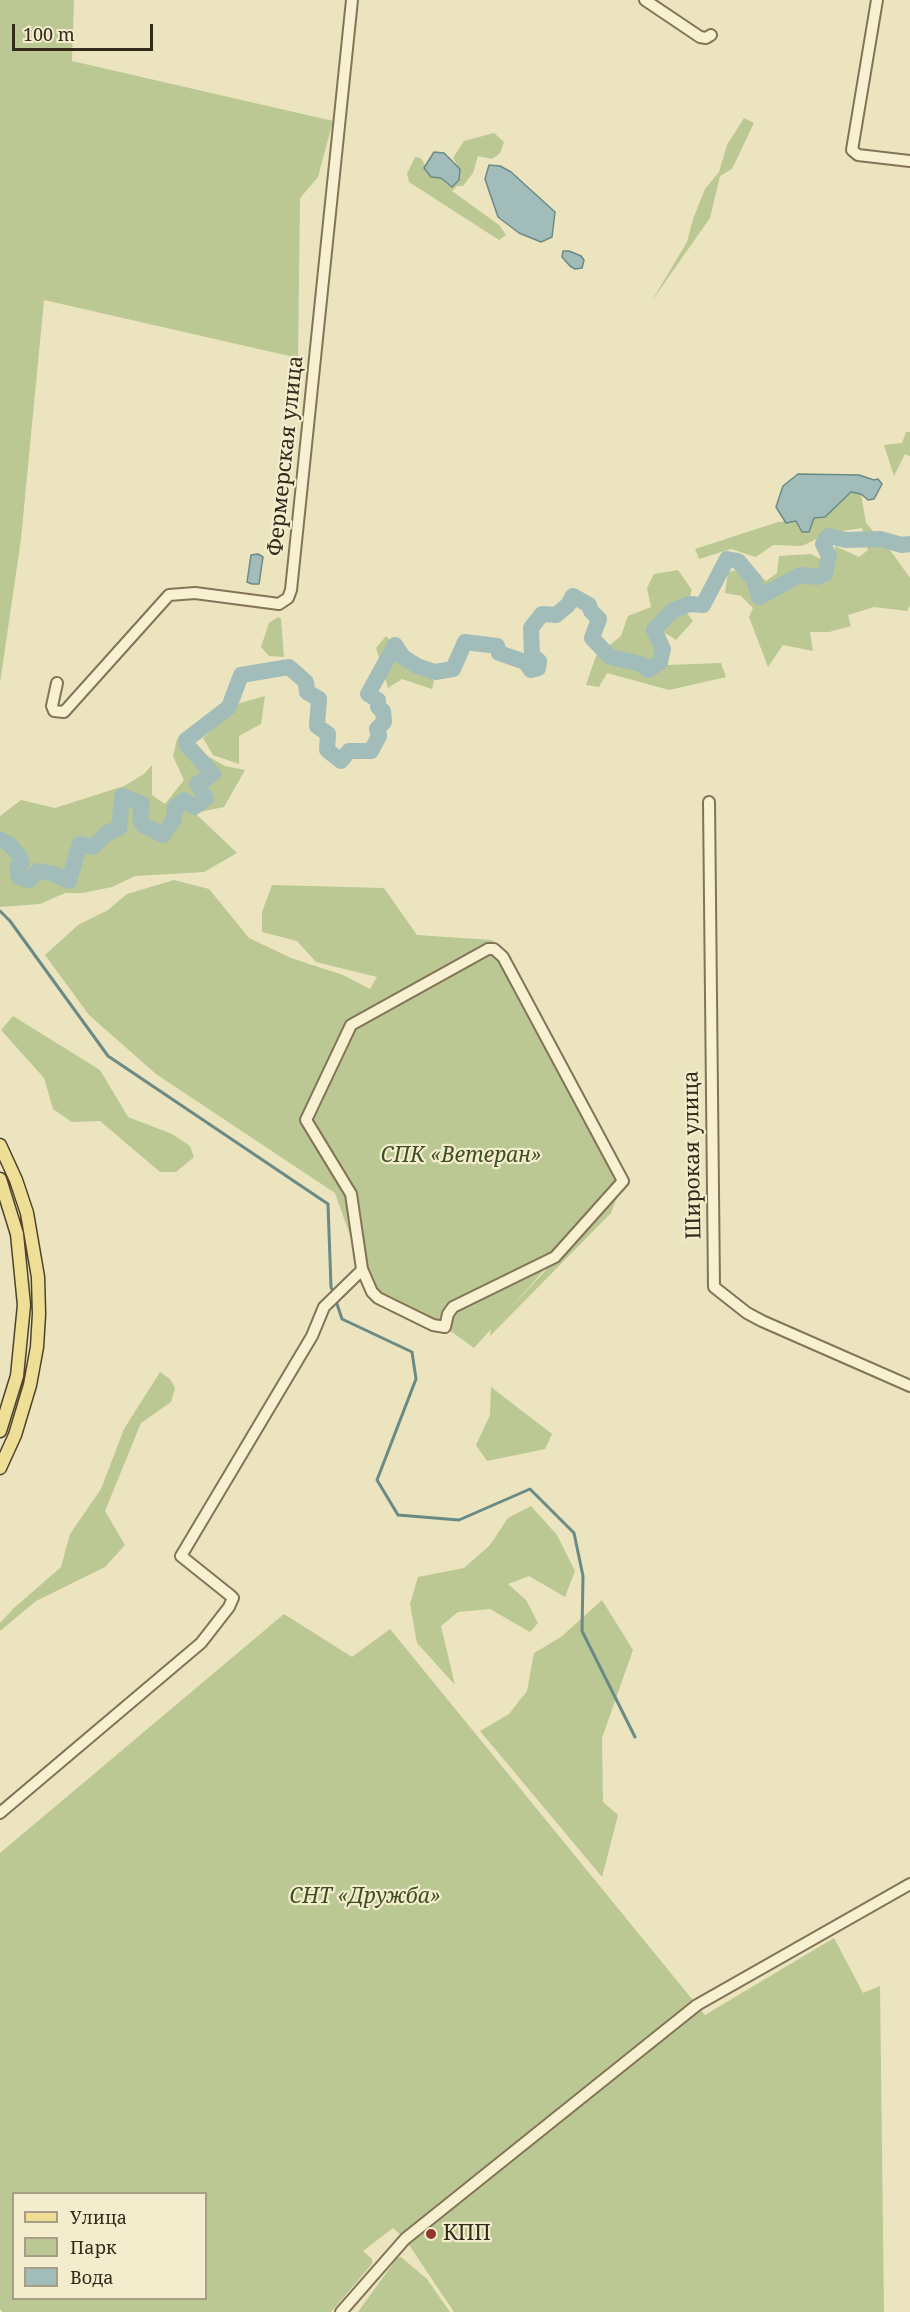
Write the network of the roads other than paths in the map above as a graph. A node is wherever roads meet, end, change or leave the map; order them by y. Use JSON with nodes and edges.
{"nodes":[{"id":1,"x":352,"y":0,"type":"edge"},
{"id":2,"x":645,"y":0,"type":"edge"},
{"id":3,"x":877,"y":0,"type":"edge"},
{"id":4,"x":711,"y":35,"type":"dead end"},
{"id":5,"x":910,"y":161,"type":"edge"},
{"id":6,"x":57,"y":683,"type":"dead end"},
{"id":7,"x":709,"y":802,"type":"dead end"},
{"id":8,"x":0,"y":1145,"type":"edge"},
{"id":9,"x":0,"y":1179,"type":"edge"},
{"id":10,"x":362,"y":1270,"type":"junction"},
{"id":11,"x":910,"y":1386,"type":"edge"},
{"id":12,"x":0,"y":1431,"type":"edge"},
{"id":13,"x":0,"y":1467,"type":"edge"},
{"id":14,"x":0,"y":1813,"type":"edge"},
{"id":15,"x":910,"y":1884,"type":"edge"},
{"id":16,"x":341,"y":2312,"type":"edge"}],
"edges":[{"from":1,"to":6,"type":"street","name":"Фермерская улица"},
{"from":2,"to":4,"type":"street"},
{"from":3,"to":5,"type":"street"},
{"from":7,"to":11,"type":"street","name":"Широкая улица"},
{"from":8,"to":13,"type":"main road"},
{"from":9,"to":12,"type":"main road"},
{"from":10,"to":10,"type":"street"},
{"from":10,"to":14,"type":"street"},
{"from":15,"to":16,"type":"street"}]}
